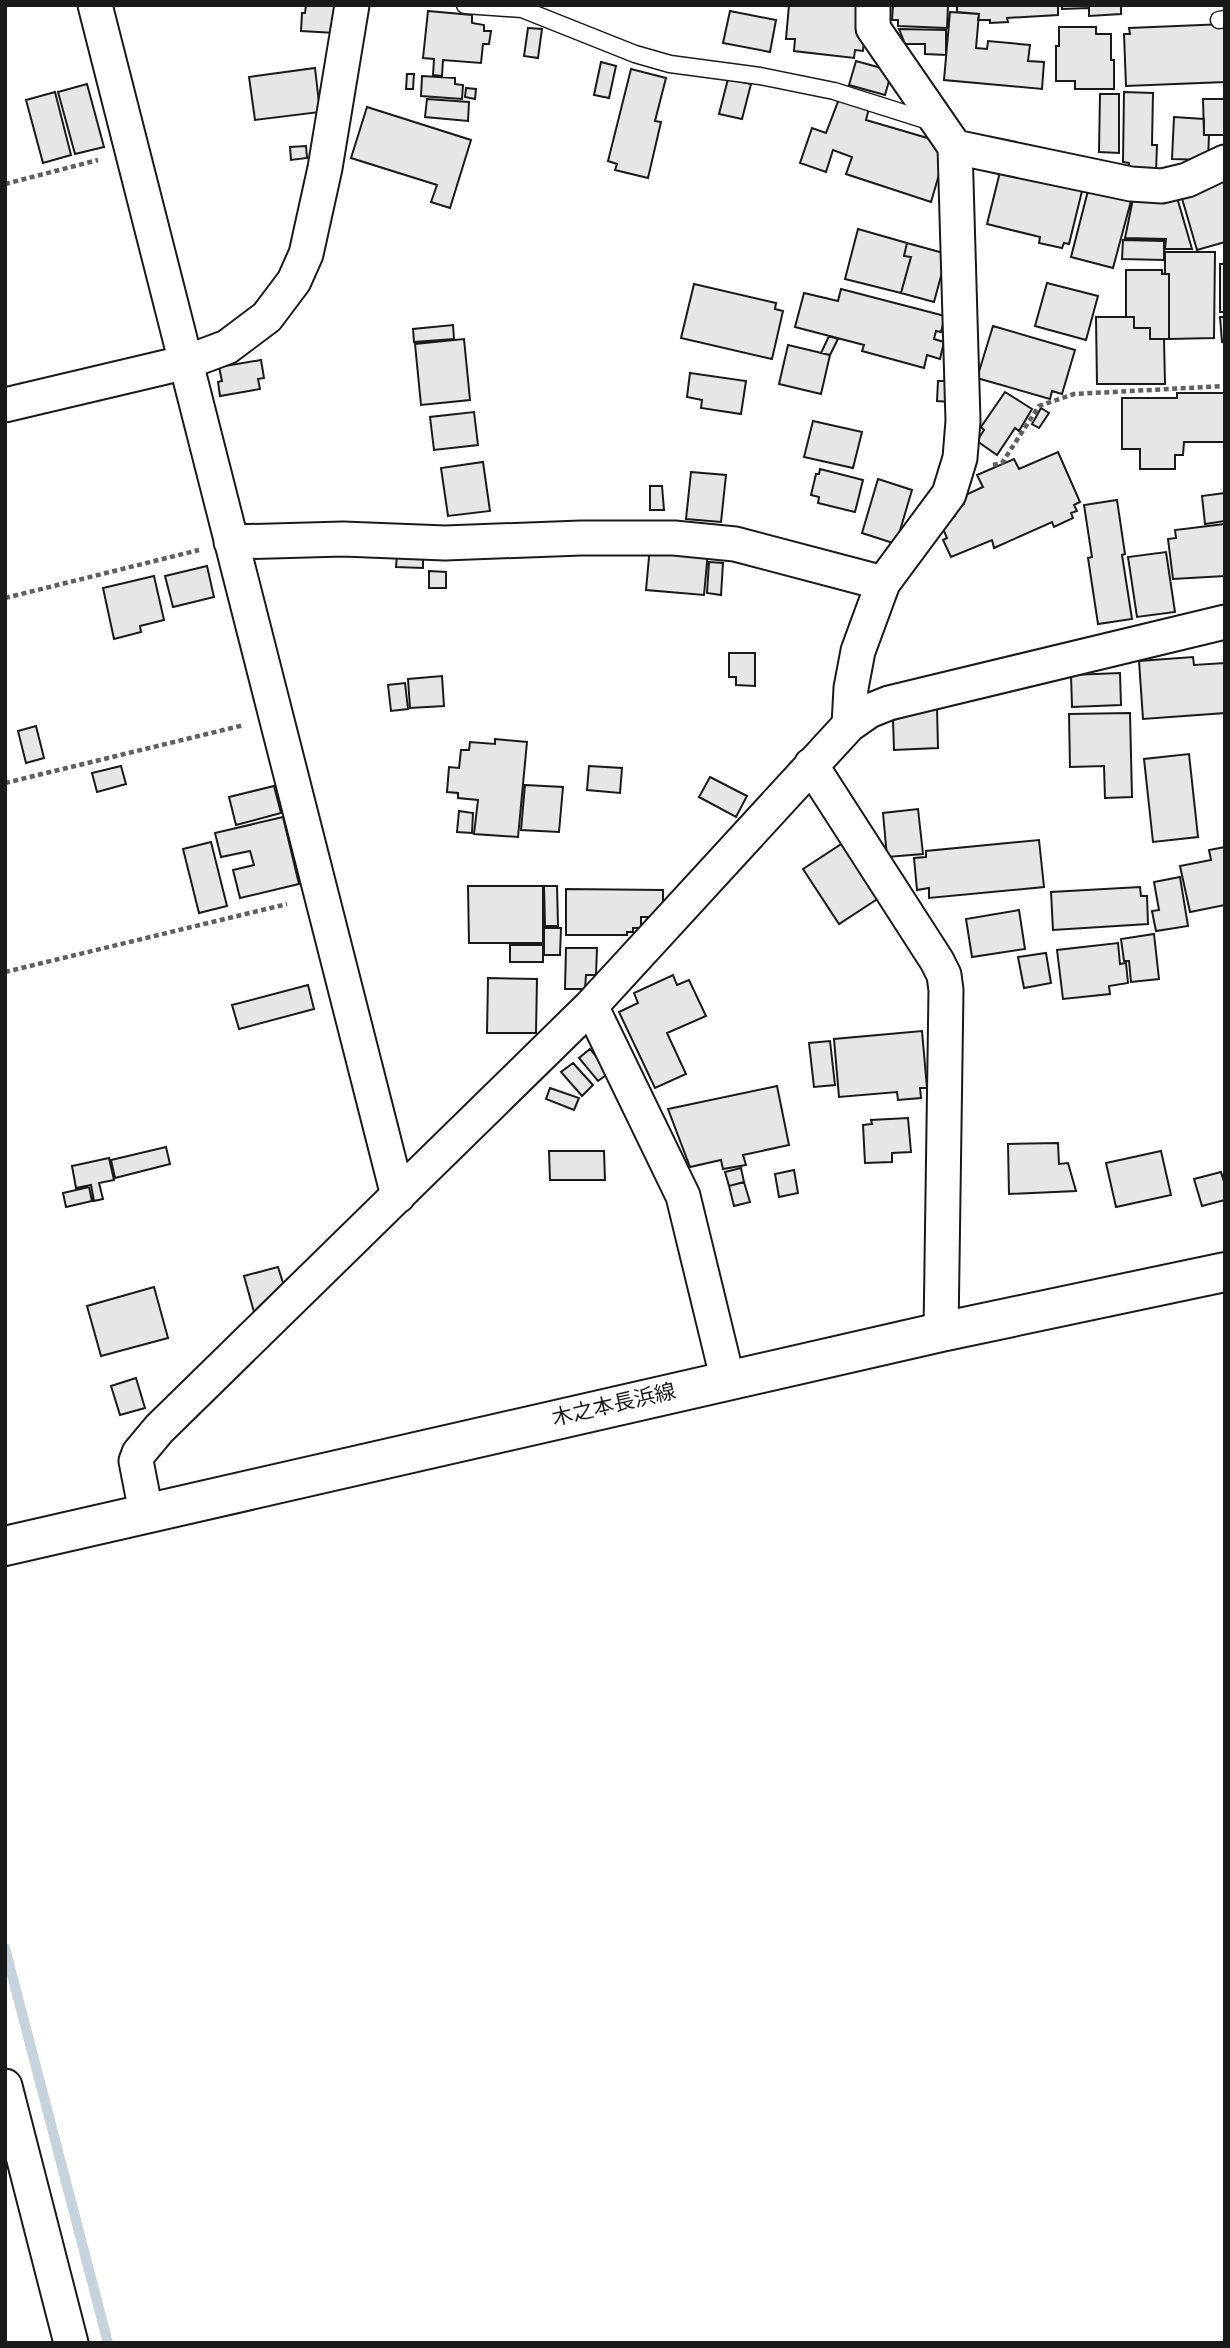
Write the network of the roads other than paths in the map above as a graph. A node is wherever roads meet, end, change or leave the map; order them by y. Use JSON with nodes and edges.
{"nodes":[{"id":1,"x":95,"y":5,"type":"edge"},
{"id":2,"x":352,"y":5,"type":"edge"},
{"id":3,"x":465,"y":5,"type":"edge"},
{"id":4,"x":873,"y":5,"type":"edge"},
{"id":5,"x":946,"y":135,"type":"junction"},
{"id":6,"x":1225,"y":162,"type":"edge"},
{"id":7,"x":187,"y":362,"type":"junction"},
{"id":8,"x":5,"y":405,"type":"edge"},
{"id":9,"x":231,"y":542,"type":"junction"},
{"id":10,"x":883,"y":583,"type":"junction"},
{"id":11,"x":1225,"y":622,"type":"edge"},
{"id":12,"x":849,"y":725,"type":"junction"},
{"id":13,"x":811,"y":765,"type":"junction"},
{"id":14,"x":591,"y":1006,"type":"junction"},
{"id":15,"x":398,"y":1196,"type":"junction"},
{"id":16,"x":1225,"y":1272,"type":"edge"},
{"id":17,"x":941,"y":1332,"type":"junction"},
{"id":18,"x":728,"y":1381,"type":"junction"},
{"id":19,"x":146,"y":1512,"type":"junction"},
{"id":20,"x":5,"y":1545,"type":"edge"},
{"id":21,"x":5,"y":2086,"type":"edge"},
{"id":22,"x":71,"y":2343,"type":"edge"}],
"edges":[{"from":1,"to":7,"type":"street"},
{"from":2,"to":7,"type":"street"},
{"from":3,"to":5,"type":"lane"},
{"from":4,"to":5,"type":"street"},
{"from":5,"to":6,"type":"street"},
{"from":5,"to":10,"type":"street"},
{"from":7,"to":8,"type":"street"},
{"from":7,"to":9,"type":"street"},
{"from":9,"to":10,"type":"street"},
{"from":9,"to":15,"type":"street"},
{"from":10,"to":12,"type":"street"},
{"from":11,"to":12,"type":"street"},
{"from":12,"to":13,"type":"street"},
{"from":13,"to":14,"type":"street"},
{"from":13,"to":17,"type":"street"},
{"from":14,"to":15,"type":"street"},
{"from":14,"to":18,"type":"street"},
{"from":15,"to":19,"type":"street"},
{"from":16,"to":17,"type":"main road","name":"木之本長浜線"},
{"from":17,"to":18,"type":"main road","name":"木之本長浜線"},
{"from":18,"to":19,"type":"main road","name":"木之本長浜線"},
{"from":19,"to":20,"type":"main road","name":"木之本長浜線"},
{"from":21,"to":22,"type":"street"}]}
